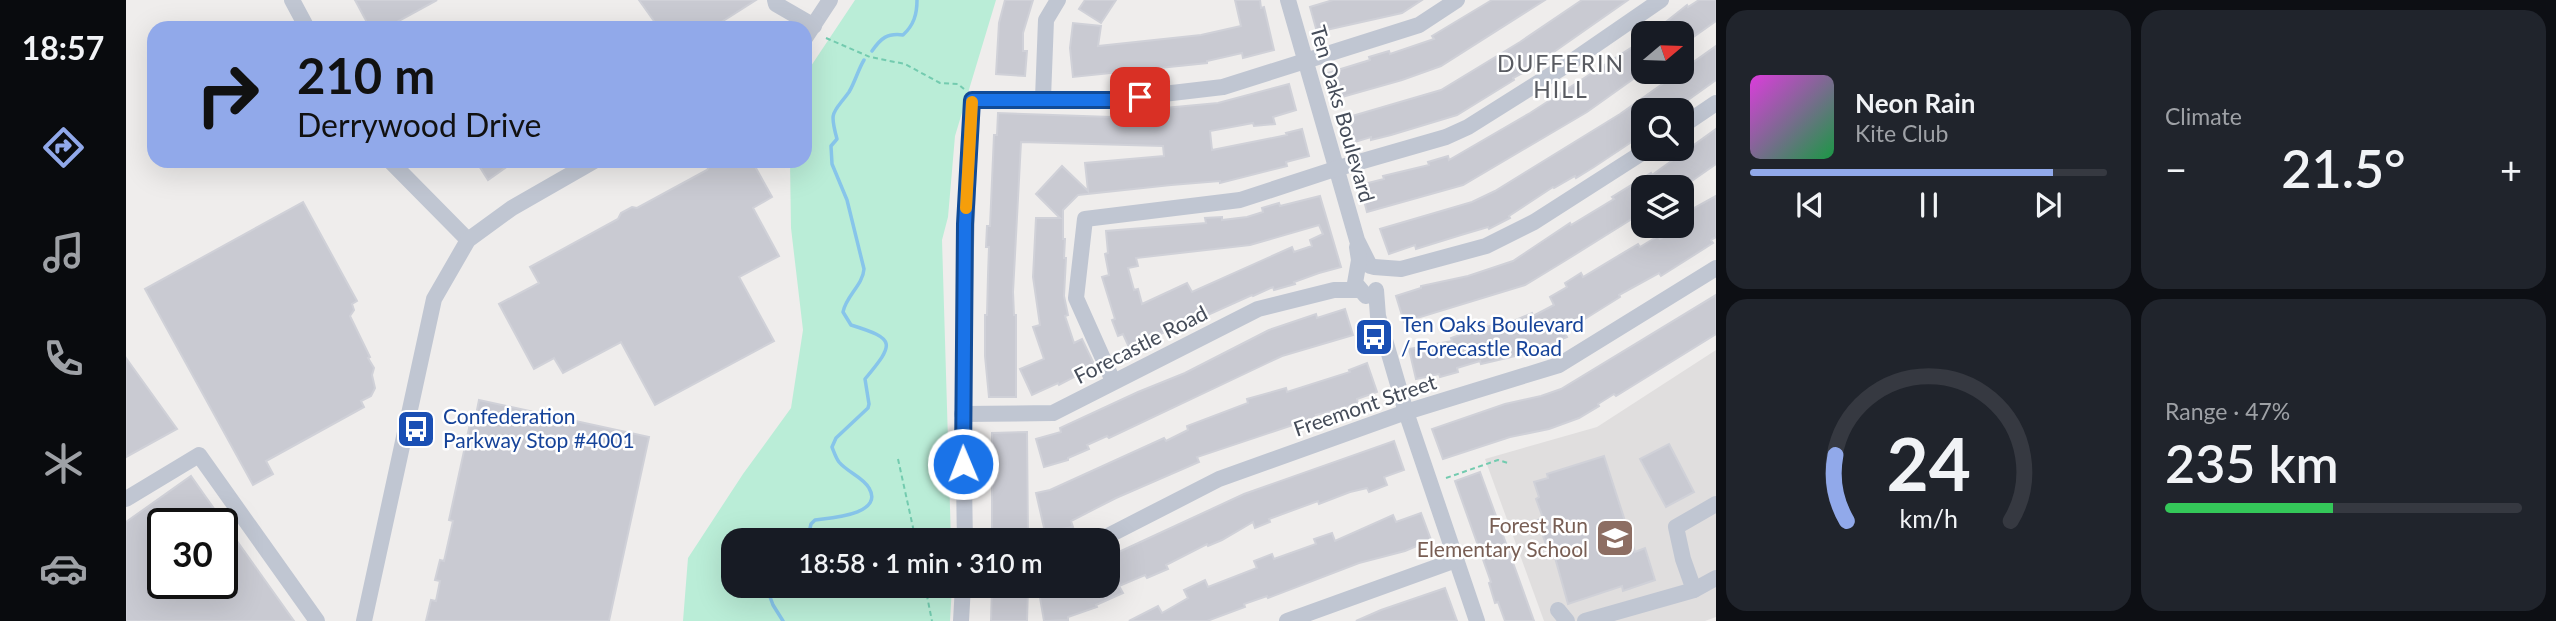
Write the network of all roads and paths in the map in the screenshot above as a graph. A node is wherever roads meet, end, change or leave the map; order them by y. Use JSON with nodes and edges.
{"nodes":[{"id":1,"x":292,"y":0,"type":"edge"},
{"id":2,"x":830,"y":0,"type":"edge"},
{"id":3,"x":1058,"y":0,"type":"edge"},
{"id":4,"x":1288,"y":0,"type":"edge"},
{"id":5,"x":1457,"y":0,"type":"edge"},
{"id":6,"x":1661,"y":0,"type":"edge"},
{"id":7,"x":776,"y":1,"type":"edge"},
{"id":8,"x":303,"y":21,"type":"edge"},
{"id":9,"x":800,"y":21,"type":"edge"},
{"id":10,"x":815,"y":34,"type":"edge"},
{"id":11,"x":1305,"y":60,"type":"junction"},
{"id":12,"x":1043,"y":99,"type":"junction"},
{"id":13,"x":972,"y":100,"type":"junction"},
{"id":14,"x":1716,"y":103,"type":"edge"},
{"id":15,"x":1694,"y":118,"type":"edge"},
{"id":16,"x":1631,"y":160,"type":"edge"},
{"id":17,"x":397,"y":168,"type":"edge"},
{"id":18,"x":582,"y":168,"type":"edge"},
{"id":19,"x":1335,"y":169,"type":"junction"},
{"id":20,"x":468,"y":240,"type":"junction"},
{"id":21,"x":1716,"y":268,"type":"edge"},
{"id":22,"x":1367,"y":280,"type":"junction"},
{"id":23,"x":1113,"y":381,"type":"junction"},
{"id":24,"x":1406,"y":412,"type":"junction"},
{"id":25,"x":962,"y":414,"type":"junction"},
{"id":26,"x":898,"y":459,"type":"dead end"},
{"id":27,"x":1508,"y":463,"type":"dead end"},
{"id":28,"x":1446,"y":478,"type":"dead end"},
{"id":29,"x":126,"y":499,"type":"edge"},
{"id":30,"x":1716,"y":504,"type":"edge"},
{"id":31,"x":913,"y":528,"type":"edge"},
{"id":32,"x":965,"y":528,"type":"edge"},
{"id":33,"x":1120,"y":530,"type":"edge"},
{"id":34,"x":1456,"y":560,"type":"junction"},
{"id":35,"x":1716,"y":578,"type":"edge"},
{"id":36,"x":1695,"y":590,"type":"junction"},
{"id":37,"x":927,"y":598,"type":"edge"},
{"id":38,"x":962,"y":598,"type":"edge"},
{"id":39,"x":1607,"y":618,"type":"edge"},
{"id":40,"x":317,"y":621,"type":"edge"},
{"id":41,"x":364,"y":621,"type":"edge"},
{"id":42,"x":932,"y":621,"type":"edge"},
{"id":43,"x":961,"y":621,"type":"edge"},
{"id":44,"x":1287,"y":621,"type":"edge"},
{"id":45,"x":1477,"y":621,"type":"edge"},
{"id":46,"x":1585,"y":621,"type":"edge"}],
"edges":[{"from":1,"to":8,"type":"street"},
{"from":2,"to":10,"type":"street"},
{"from":3,"to":12,"type":"street"},
{"from":4,"to":11,"type":"street","name":"Ten Oaks Boulevard"},
{"from":5,"to":11,"type":"street"},
{"from":6,"to":19,"type":"street"},
{"from":7,"to":9,"type":"street"},
{"from":10,"to":13,"type":"path"},
{"from":11,"to":12,"type":"street"},
{"from":11,"to":19,"type":"street","name":"Ten Oaks Boulevard"},
{"from":12,"to":13,"type":"street"},
{"from":13,"to":25,"type":"street"},
{"from":14,"to":15,"type":"street"},
{"from":16,"to":22,"type":"street"},
{"from":17,"to":20,"type":"street"},
{"from":18,"to":20,"type":"street"},
{"from":19,"to":22,"type":"street","name":"Ten Oaks Boulevard"},
{"from":19,"to":23,"type":"street"},
{"from":20,"to":41,"type":"street"},
{"from":21,"to":24,"type":"street","name":"Freemont Street"},
{"from":22,"to":23,"type":"street","name":"Forecastle Road"},
{"from":22,"to":24,"type":"street","name":"Ten Oaks Boulevard"},
{"from":23,"to":25,"type":"street","name":"Forecastle Road"},
{"from":24,"to":33,"type":"street","name":"Freemont Street"},
{"from":24,"to":34,"type":"street","name":"Ten Oaks Boulevard"},
{"from":25,"to":32,"type":"street"},
{"from":26,"to":31,"type":"path"},
{"from":27,"to":28,"type":"path"},
{"from":29,"to":40,"type":"street"},
{"from":30,"to":36,"type":"street"},
{"from":34,"to":44,"type":"street"},
{"from":34,"to":45,"type":"street","name":"Ten Oaks Boulevard"},
{"from":35,"to":36,"type":"street"},
{"from":36,"to":39,"type":"street"},
{"from":37,"to":42,"type":"path"},
{"from":38,"to":43,"type":"street"},
{"from":39,"to":46,"type":"street"}]}
